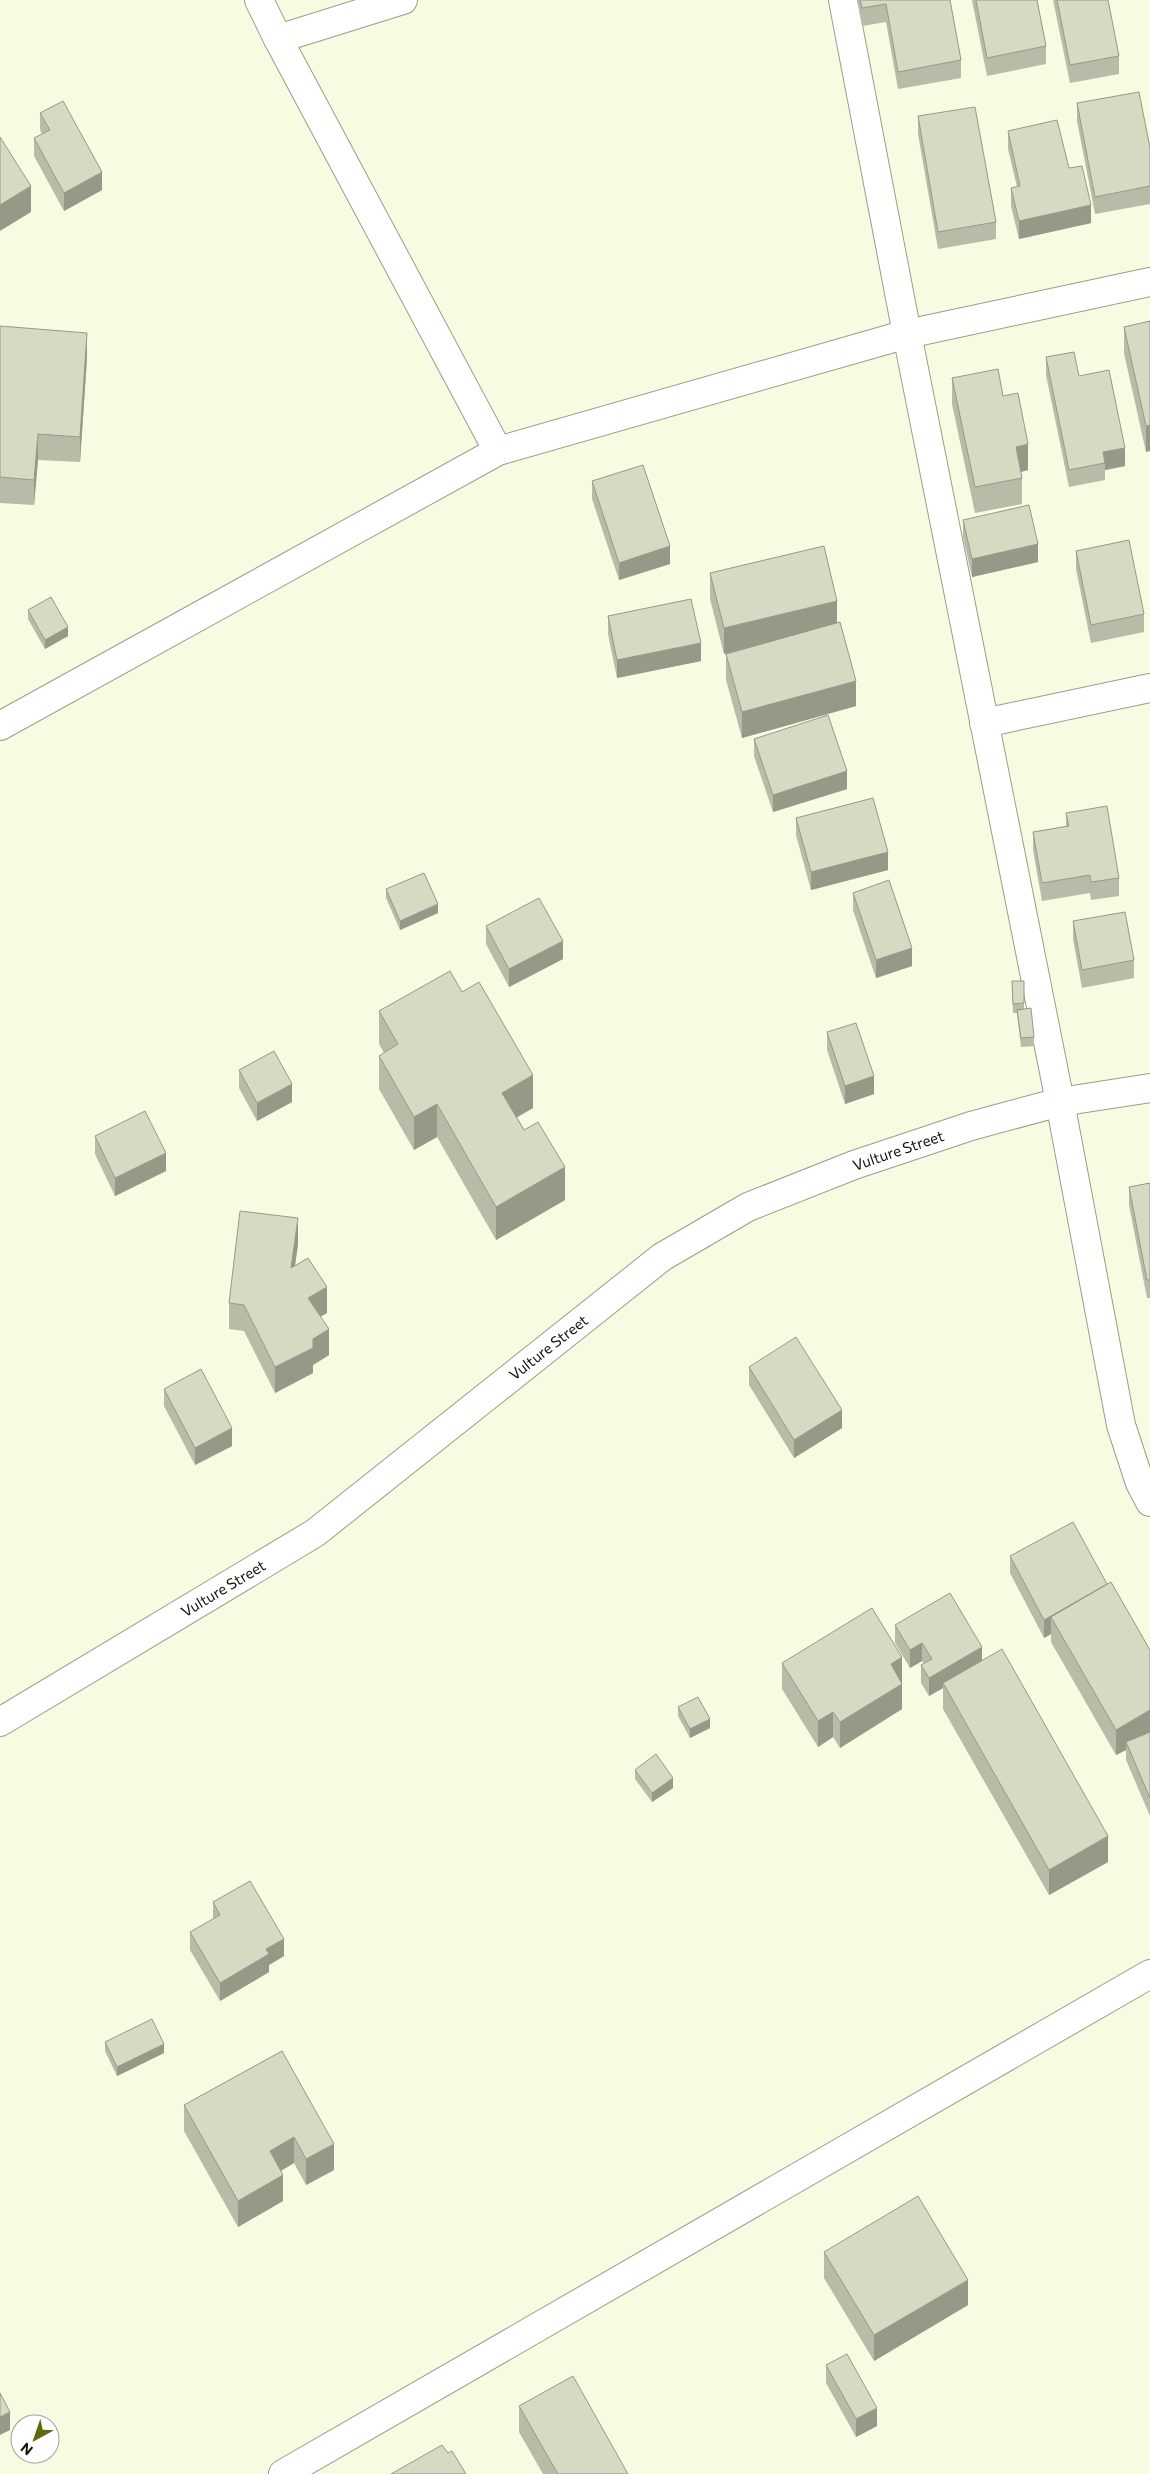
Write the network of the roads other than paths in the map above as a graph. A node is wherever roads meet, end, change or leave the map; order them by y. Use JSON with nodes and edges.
{"nodes":[{"id":1,"x":259,"y":0,"type":"edge"},
{"id":2,"x":403,"y":0,"type":"edge"},
{"id":3,"x":843,"y":0,"type":"edge"},
{"id":4,"x":278,"y":39,"type":"junction"},
{"id":5,"x":1150,"y":282,"type":"edge"},
{"id":6,"x":907,"y":334,"type":"junction"},
{"id":7,"x":498,"y":451,"type":"junction"},
{"id":8,"x":1150,"y":688,"type":"edge"},
{"id":9,"x":984,"y":723,"type":"junction"},
{"id":10,"x":0,"y":726,"type":"edge"},
{"id":11,"x":1150,"y":1088,"type":"edge"},
{"id":12,"x":1060,"y":1102,"type":"junction"},
{"id":13,"x":1150,"y":1502,"type":"edge"},
{"id":14,"x":0,"y":1722,"type":"edge"},
{"id":15,"x":1150,"y":1974,"type":"edge"},
{"id":16,"x":283,"y":2474,"type":"edge"}],
"edges":[{"from":1,"to":4,"type":"street"},
{"from":2,"to":4,"type":"street"},
{"from":3,"to":6,"type":"street"},
{"from":4,"to":7,"type":"street"},
{"from":5,"to":6,"type":"street"},
{"from":6,"to":7,"type":"street"},
{"from":6,"to":9,"type":"street"},
{"from":7,"to":10,"type":"street"},
{"from":8,"to":9,"type":"street"},
{"from":9,"to":12,"type":"street"},
{"from":11,"to":12,"type":"street","name":"Vulture Street"},
{"from":12,"to":13,"type":"street"},
{"from":12,"to":14,"type":"street","name":"Vulture Street"},
{"from":15,"to":16,"type":"street"}]}
